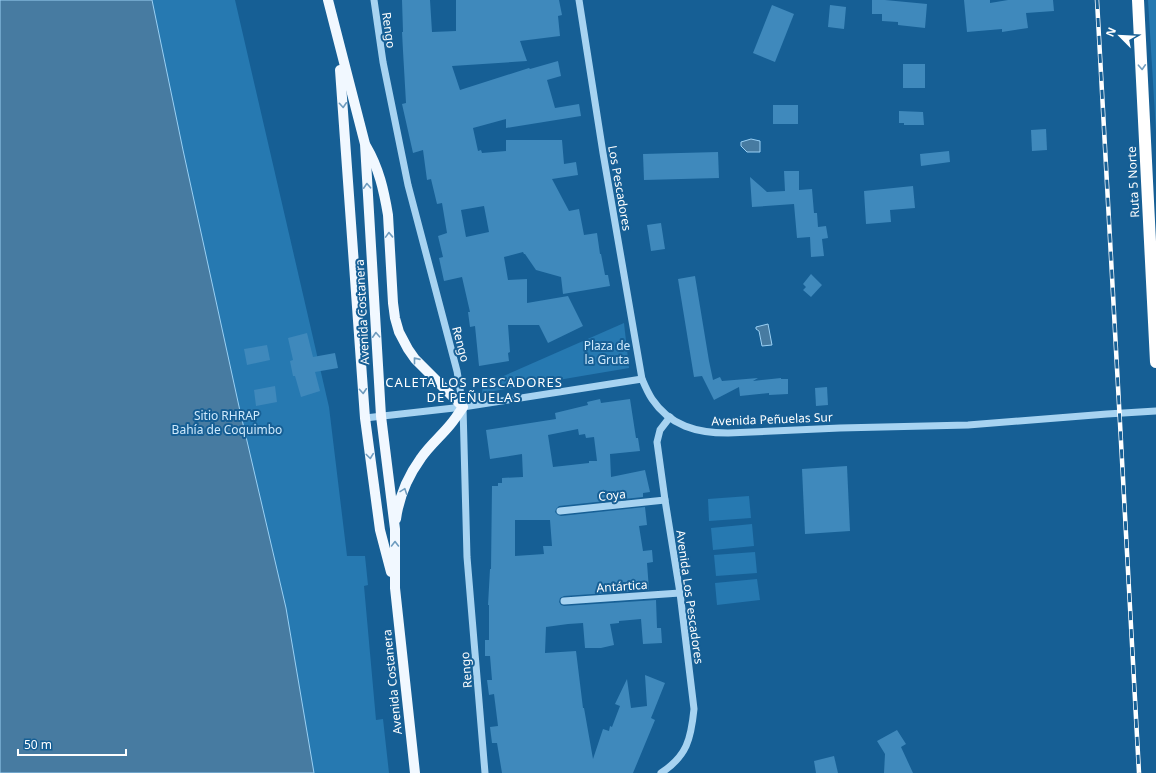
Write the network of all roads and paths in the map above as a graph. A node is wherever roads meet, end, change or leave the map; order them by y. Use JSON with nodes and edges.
{"nodes":[{"id":1,"x":328,"y":0,"type":"edge"},
{"id":2,"x":374,"y":0,"type":"edge"},
{"id":3,"x":579,"y":0,"type":"edge"},
{"id":4,"x":1138,"y":0,"type":"edge"},
{"id":5,"x":337,"y":38,"type":"junction"},
{"id":6,"x":365,"y":144,"type":"junction"},
{"id":7,"x":1155,"y":340,"type":"edge"},
{"id":8,"x":1156,"y":362,"type":"edge"},
{"id":9,"x":642,"y":379,"type":"junction"},
{"id":10,"x":463,"y":407,"type":"junction"},
{"id":11,"x":1156,"y":411,"type":"edge"},
{"id":12,"x":380,"y":416,"type":"junction"},
{"id":13,"x":670,"y":416,"type":"junction"},
{"id":14,"x":365,"y":418,"type":"junction"},
{"id":15,"x":665,"y":500,"type":"junction"},
{"id":16,"x":560,"y":511,"type":"dead end"},
{"id":17,"x":395,"y":529,"type":"junction"},
{"id":18,"x":395,"y":588,"type":"junction"},
{"id":19,"x":680,"y":593,"type":"junction"},
{"id":20,"x":564,"y":601,"type":"dead end"},
{"id":21,"x":415,"y":773,"type":"edge"},
{"id":22,"x":485,"y":773,"type":"edge"},
{"id":23,"x":661,"y":773,"type":"edge"}],
"edges":[{"from":1,"to":5,"type":"main road","name":"Avenida Costanera"},
{"from":2,"to":10,"type":"street","name":"Rengo"},
{"from":3,"to":9,"type":"street","name":"Los Pescadores"},
{"from":4,"to":7,"type":"highway","name":"Ruta 5 Norte","one_way":true},
{"from":5,"to":6,"type":"main road","name":"Avenida Costanera"},
{"from":5,"to":14,"type":"main road","name":"Avenida Costanera","one_way":true},
{"from":10,"to":6,"type":"main road","one_way":true},
{"from":12,"to":6,"type":"main road","name":"Avenida Costanera","one_way":true},
{"from":7,"to":8,"type":"highway","name":"Ruta 5 Norte"},
{"from":9,"to":10,"type":"street"},
{"from":9,"to":13,"type":"street","name":"Avenida Peñuelas Sur"},
{"from":10,"to":12,"type":"street"},
{"from":17,"to":10,"type":"main road","one_way":true},
{"from":10,"to":22,"type":"street","name":"Rengo"},
{"from":11,"to":13,"type":"street","name":"Avenida Peñuelas Sur"},
{"from":12,"to":14,"type":"street"},
{"from":12,"to":17,"type":"main road","name":"Avenida Costanera"},
{"from":13,"to":15,"type":"street","name":"Avenida Los Pescadores"},
{"from":14,"to":18,"type":"main road","name":"Avenida Costanera","one_way":true},
{"from":15,"to":16,"type":"street","name":"Coya"},
{"from":15,"to":19,"type":"street","name":"Avenida Los Pescadores"},
{"from":18,"to":17,"type":"main road","name":"Avenida Costanera","one_way":true},
{"from":18,"to":21,"type":"main road","name":"Avenida Costanera"},
{"from":19,"to":20,"type":"street","name":"Antártica"},
{"from":19,"to":23,"type":"street","name":"Avenida Los Pescadores"}]}
